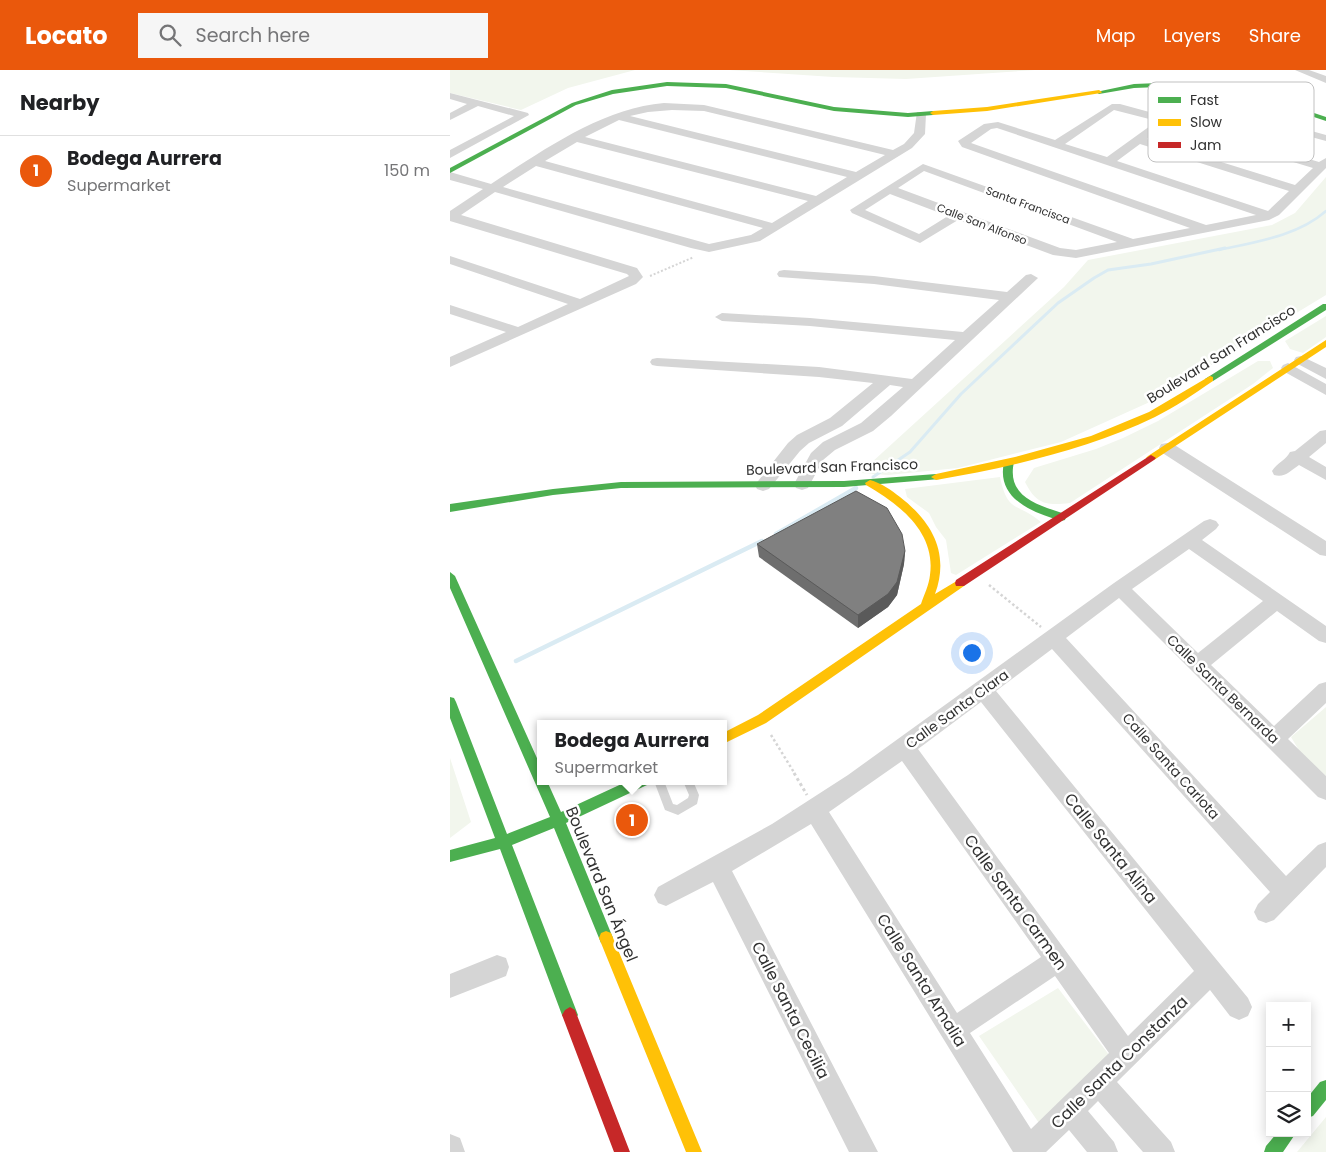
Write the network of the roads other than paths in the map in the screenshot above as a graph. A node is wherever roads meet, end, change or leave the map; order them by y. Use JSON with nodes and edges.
{"nodes":[{"id":1,"x":1300,"y":70,"type":"edge"},
{"id":2,"x":1326,"y":80,"type":"edge"},
{"id":3,"x":1148,"y":85,"type":"edge"},
{"id":4,"x":450,"y":96,"type":"edge"},
{"id":5,"x":476,"y":103,"type":"junction"},
{"id":6,"x":1314,"y":103,"type":"edge"},
{"id":7,"x":1326,"y":108,"type":"edge"},
{"id":8,"x":920,"y":114,"type":"junction"},
{"id":9,"x":1314,"y":114,"type":"edge"},
{"id":10,"x":1148,"y":115,"type":"edge"},
{"id":11,"x":450,"y":117,"type":"edge"},
{"id":12,"x":617,"y":117,"type":"junction"},
{"id":13,"x":1326,"y":119,"type":"edge"},
{"id":14,"x":1148,"y":133,"type":"edge"},
{"id":15,"x":574,"y":138,"type":"junction"},
{"id":16,"x":1139,"y":140,"type":"junction"},
{"id":17,"x":1148,"y":143,"type":"edge"},
{"id":18,"x":1057,"y":144,"type":"junction"},
{"id":19,"x":894,"y":154,"type":"junction"},
{"id":20,"x":450,"y":155,"type":"edge"},
{"id":21,"x":1109,"y":161,"type":"junction"},
{"id":22,"x":535,"y":162,"type":"junction"},
{"id":23,"x":1209,"y":162,"type":"edge"},
{"id":24,"x":1323,"y":164,"type":"edge"},
{"id":25,"x":450,"y":171,"type":"edge"},
{"id":26,"x":450,"y":176,"type":"edge"},
{"id":27,"x":856,"y":176,"type":"junction"},
{"id":28,"x":492,"y":188,"type":"junction"},
{"id":29,"x":888,"y":189,"type":"junction"},
{"id":30,"x":1298,"y":190,"type":"junction"},
{"id":31,"x":818,"y":200,"type":"junction"},
{"id":32,"x":957,"y":215,"type":"junction"},
{"id":33,"x":1269,"y":215,"type":"junction"},
{"id":34,"x":450,"y":217,"type":"edge"},
{"id":35,"x":774,"y":227,"type":"junction"},
{"id":36,"x":1206,"y":229,"type":"junction"},
{"id":37,"x":1133,"y":243,"type":"junction"},
{"id":38,"x":1076,"y":254,"type":"joint"},
{"id":39,"x":450,"y":260,"type":"edge"},
{"id":40,"x":784,"y":274,"type":"dead end"},
{"id":41,"x":1031,"y":278,"type":"dead end"},
{"id":42,"x":1011,"y":297,"type":"junction"},
{"id":43,"x":581,"y":304,"type":"junction"},
{"id":44,"x":1326,"y":306,"type":"edge"},
{"id":45,"x":450,"y":308,"type":"edge"},
{"id":46,"x":722,"y":317,"type":"dead end"},
{"id":47,"x":519,"y":332,"type":"junction"},
{"id":48,"x":966,"y":338,"type":"junction"},
{"id":49,"x":1326,"y":344,"type":"edge"},
{"id":50,"x":657,"y":362,"type":"dead end"},
{"id":51,"x":1290,"y":362,"type":"junction"},
{"id":52,"x":450,"y":363,"type":"edge"},
{"id":53,"x":1326,"y":374,"type":"edge"},
{"id":54,"x":887,"y":380,"type":"junction"},
{"id":55,"x":915,"y":384,"type":"junction"},
{"id":56,"x":1326,"y":390,"type":"edge"},
{"id":57,"x":842,"y":417,"type":"junction"},
{"id":58,"x":863,"y":428,"type":"junction"},
{"id":59,"x":1326,"y":435,"type":"edge"},
{"id":60,"x":1167,"y":448,"type":"junction"},
{"id":61,"x":1296,"y":456,"type":"junction"},
{"id":62,"x":1010,"y":462,"type":"junction"},
{"id":63,"x":1280,"y":471,"type":"dead end"},
{"id":64,"x":1326,"y":474,"type":"edge"},
{"id":65,"x":870,"y":483,"type":"junction"},
{"id":66,"x":802,"y":484,"type":"junction"},
{"id":67,"x":763,"y":485,"type":"junction"},
{"id":68,"x":450,"y":508,"type":"edge"},
{"id":69,"x":1061,"y":517,"type":"junction"},
{"id":70,"x":1210,"y":525,"type":"dead end"},
{"id":71,"x":1190,"y":540,"type":"junction"},
{"id":72,"x":1326,"y":550,"type":"edge"},
{"id":73,"x":450,"y":576,"type":"edge"},
{"id":74,"x":1120,"y":588,"type":"junction"},
{"id":75,"x":1277,"y":600,"type":"junction"},
{"id":76,"x":926,"y":605,"type":"junction"},
{"id":77,"x":1326,"y":636,"type":"edge"},
{"id":78,"x":1055,"y":638,"type":"junction"},
{"id":79,"x":1198,"y":664,"type":"junction"},
{"id":80,"x":983,"y":690,"type":"junction"},
{"id":81,"x":1326,"y":690,"type":"edge"},
{"id":82,"x":450,"y":702,"type":"edge"},
{"id":83,"x":727,"y":737,"type":"edge"},
{"id":84,"x":1274,"y":739,"type":"junction"},
{"id":85,"x":905,"y":748,"type":"junction"},
{"id":86,"x":537,"y":773,"type":"edge"},
{"id":87,"x":543,"y":785,"type":"edge"},
{"id":88,"x":633,"y":785,"type":"edge"},
{"id":89,"x":661,"y":785,"type":"edge"},
{"id":90,"x":690,"y":785,"type":"edge"},
{"id":91,"x":1326,"y":790,"type":"edge"},
{"id":92,"x":815,"y":810,"type":"junction"},
{"id":93,"x":558,"y":820,"type":"junction"},
{"id":94,"x":503,"y":842,"type":"junction"},
{"id":95,"x":1326,"y":852,"type":"edge"},
{"id":96,"x":450,"y":856,"type":"edge"},
{"id":97,"x":718,"y":867,"type":"junction"},
{"id":98,"x":1286,"y":893,"type":"junction"},
{"id":99,"x":666,"y":896,"type":"dead end"},
{"id":100,"x":1266,"y":912,"type":"dead end"},
{"id":101,"x":1058,"y":960,"type":"junction"},
{"id":102,"x":497,"y":968,"type":"dead end"},
{"id":103,"x":1211,"y":972,"type":"junction"},
{"id":104,"x":450,"y":986,"type":"edge"},
{"id":105,"x":1239,"y":1007,"type":"dead end"},
{"id":106,"x":953,"y":1030,"type":"junction"},
{"id":107,"x":1126,"y":1056,"type":"junction"},
{"id":108,"x":1099,"y":1082,"type":"junction"},
{"id":109,"x":1326,"y":1088,"type":"edge"},
{"id":110,"x":1311,"y":1105,"type":"edge"},
{"id":111,"x":1070,"y":1110,"type":"junction"},
{"id":112,"x":1285,"y":1137,"type":"edge"},
{"id":113,"x":450,"y":1148,"type":"edge"},
{"id":114,"x":1028,"y":1151,"type":"edge"},
{"id":115,"x":451,"y":1152,"type":"edge"},
{"id":116,"x":622,"y":1152,"type":"edge"},
{"id":117,"x":694,"y":1152,"type":"edge"},
{"id":118,"x":864,"y":1152,"type":"edge"},
{"id":119,"x":1104,"y":1152,"type":"edge"},
{"id":120,"x":1161,"y":1152,"type":"edge"},
{"id":121,"x":1272,"y":1152,"type":"edge"}],
"edges":[{"from":1,"to":2,"type":"street"},
{"from":3,"to":8,"type":"street"},
{"from":4,"to":5,"type":"street"},
{"from":5,"to":11,"type":"street"},
{"from":5,"to":20,"type":"street"},
{"from":6,"to":7,"type":"street"},
{"from":8,"to":19,"type":"street"},
{"from":8,"to":25,"type":"street"},
{"from":9,"to":13,"type":"street"},
{"from":10,"to":18,"type":"street"},
{"from":12,"to":15,"type":"street"},
{"from":12,"to":19,"type":"street"},
{"from":12,"to":27,"type":"street"},
{"from":14,"to":16,"type":"street"},
{"from":15,"to":22,"type":"street"},
{"from":15,"to":31,"type":"street"},
{"from":16,"to":17,"type":"street"},
{"from":16,"to":21,"type":"street"},
{"from":18,"to":21,"type":"street"},
{"from":18,"to":36,"type":"street"},
{"from":19,"to":27,"type":"street"},
{"from":21,"to":33,"type":"street"},
{"from":22,"to":28,"type":"street"},
{"from":22,"to":35,"type":"street"},
{"from":23,"to":30,"type":"street"},
{"from":24,"to":30,"type":"street"},
{"from":26,"to":28,"type":"street"},
{"from":27,"to":31,"type":"street"},
{"from":28,"to":34,"type":"street"},
{"from":28,"to":35,"type":"street"},
{"from":29,"to":32,"type":"street","name":"Calle San Alfonso"},
{"from":29,"to":32,"type":"street"},
{"from":29,"to":37,"type":"street","name":"Santa Francisca"},
{"from":30,"to":33,"type":"street"},
{"from":31,"to":35,"type":"street"},
{"from":32,"to":38,"type":"street","name":"Calle San Alfonso"},
{"from":33,"to":36,"type":"street"},
{"from":34,"to":43,"type":"street"},
{"from":36,"to":37,"type":"street"},
{"from":37,"to":38,"type":"street"},
{"from":39,"to":43,"type":"street"},
{"from":40,"to":42,"type":"street"},
{"from":41,"to":42,"type":"street"},
{"from":42,"to":48,"type":"street"},
{"from":43,"to":47,"type":"street"},
{"from":44,"to":62,"type":"street","name":"Boulevard San Francisco"},
{"from":45,"to":47,"type":"street"},
{"from":46,"to":48,"type":"street"},
{"from":47,"to":52,"type":"street"},
{"from":48,"to":55,"type":"street"},
{"from":49,"to":51,"type":"street"},
{"from":50,"to":54,"type":"street"},
{"from":51,"to":53,"type":"street"},
{"from":51,"to":56,"type":"street"},
{"from":51,"to":60,"type":"street"},
{"from":54,"to":55,"type":"street"},
{"from":54,"to":57,"type":"street"},
{"from":55,"to":58,"type":"street"},
{"from":57,"to":58,"type":"street"},
{"from":57,"to":67,"type":"street"},
{"from":58,"to":66,"type":"street"},
{"from":59,"to":61,"type":"street"},
{"from":60,"to":69,"type":"street"},
{"from":60,"to":72,"type":"street"},
{"from":61,"to":63,"type":"street"},
{"from":61,"to":64,"type":"street"},
{"from":62,"to":65,"type":"street","name":"Boulevard San Francisco"},
{"from":62,"to":69,"type":"street"},
{"from":65,"to":66,"type":"street","name":"Boulevard San Francisco"},
{"from":65,"to":76,"type":"street"},
{"from":66,"to":67,"type":"street","name":"Boulevard San Francisco"},
{"from":67,"to":68,"type":"street","name":"Boulevard San Francisco"},
{"from":69,"to":76,"type":"street"},
{"from":70,"to":71,"type":"street"},
{"from":71,"to":74,"type":"street","name":"Calle Santa Clara"},
{"from":71,"to":75,"type":"street"},
{"from":73,"to":86,"type":"street","name":"Boulevard San Ángel"},
{"from":74,"to":78,"type":"street","name":"Calle Santa Clara"},
{"from":74,"to":79,"type":"street","name":"Calle Santa Bernarda"},
{"from":75,"to":77,"type":"street"},
{"from":75,"to":79,"type":"street"},
{"from":76,"to":83,"type":"street"},
{"from":78,"to":80,"type":"street","name":"Calle Santa Clara"},
{"from":78,"to":98,"type":"street","name":"Calle Santa Carlota"},
{"from":79,"to":84,"type":"street","name":"Calle Santa Bernarda"},
{"from":80,"to":85,"type":"street","name":"Calle Santa Clara"},
{"from":80,"to":103,"type":"street","name":"Calle Santa Alina"},
{"from":81,"to":84,"type":"street"},
{"from":82,"to":94,"type":"street"},
{"from":84,"to":91,"type":"street","name":"Calle Santa Bernarda"},
{"from":85,"to":92,"type":"street","name":"Calle Santa Clara"},
{"from":85,"to":101,"type":"street","name":"Calle Santa Carmen"},
{"from":87,"to":93,"type":"street","name":"Boulevard San Ángel"},
{"from":88,"to":93,"type":"street"},
{"from":89,"to":90,"type":"lane"},
{"from":92,"to":97,"type":"street","name":"Calle Santa Clara"},
{"from":92,"to":106,"type":"street","name":"Calle Santa Amalia"},
{"from":93,"to":94,"type":"street"},
{"from":93,"to":117,"type":"street","name":"Boulevard San Ángel"},
{"from":94,"to":96,"type":"street"},
{"from":94,"to":116,"type":"street"},
{"from":95,"to":98,"type":"street"},
{"from":97,"to":99,"type":"street"},
{"from":97,"to":118,"type":"street","name":"Calle Santa Cecilia"},
{"from":98,"to":100,"type":"street"},
{"from":101,"to":106,"type":"street"},
{"from":101,"to":107,"type":"street","name":"Calle Santa Carmen"},
{"from":102,"to":104,"type":"street"},
{"from":103,"to":105,"type":"street","name":"Calle Santa Alina"},
{"from":103,"to":107,"type":"street","name":"Calle Santa Constanza"},
{"from":106,"to":114,"type":"street","name":"Calle Santa Amalia"},
{"from":107,"to":108,"type":"street","name":"Calle Santa Constanza"},
{"from":108,"to":111,"type":"street","name":"Calle Santa Constanza"},
{"from":108,"to":120,"type":"street"},
{"from":109,"to":110,"type":"street"},
{"from":111,"to":114,"type":"street","name":"Calle Santa Constanza"},
{"from":111,"to":119,"type":"street"},
{"from":112,"to":121,"type":"street"},
{"from":113,"to":115,"type":"street"}]}
